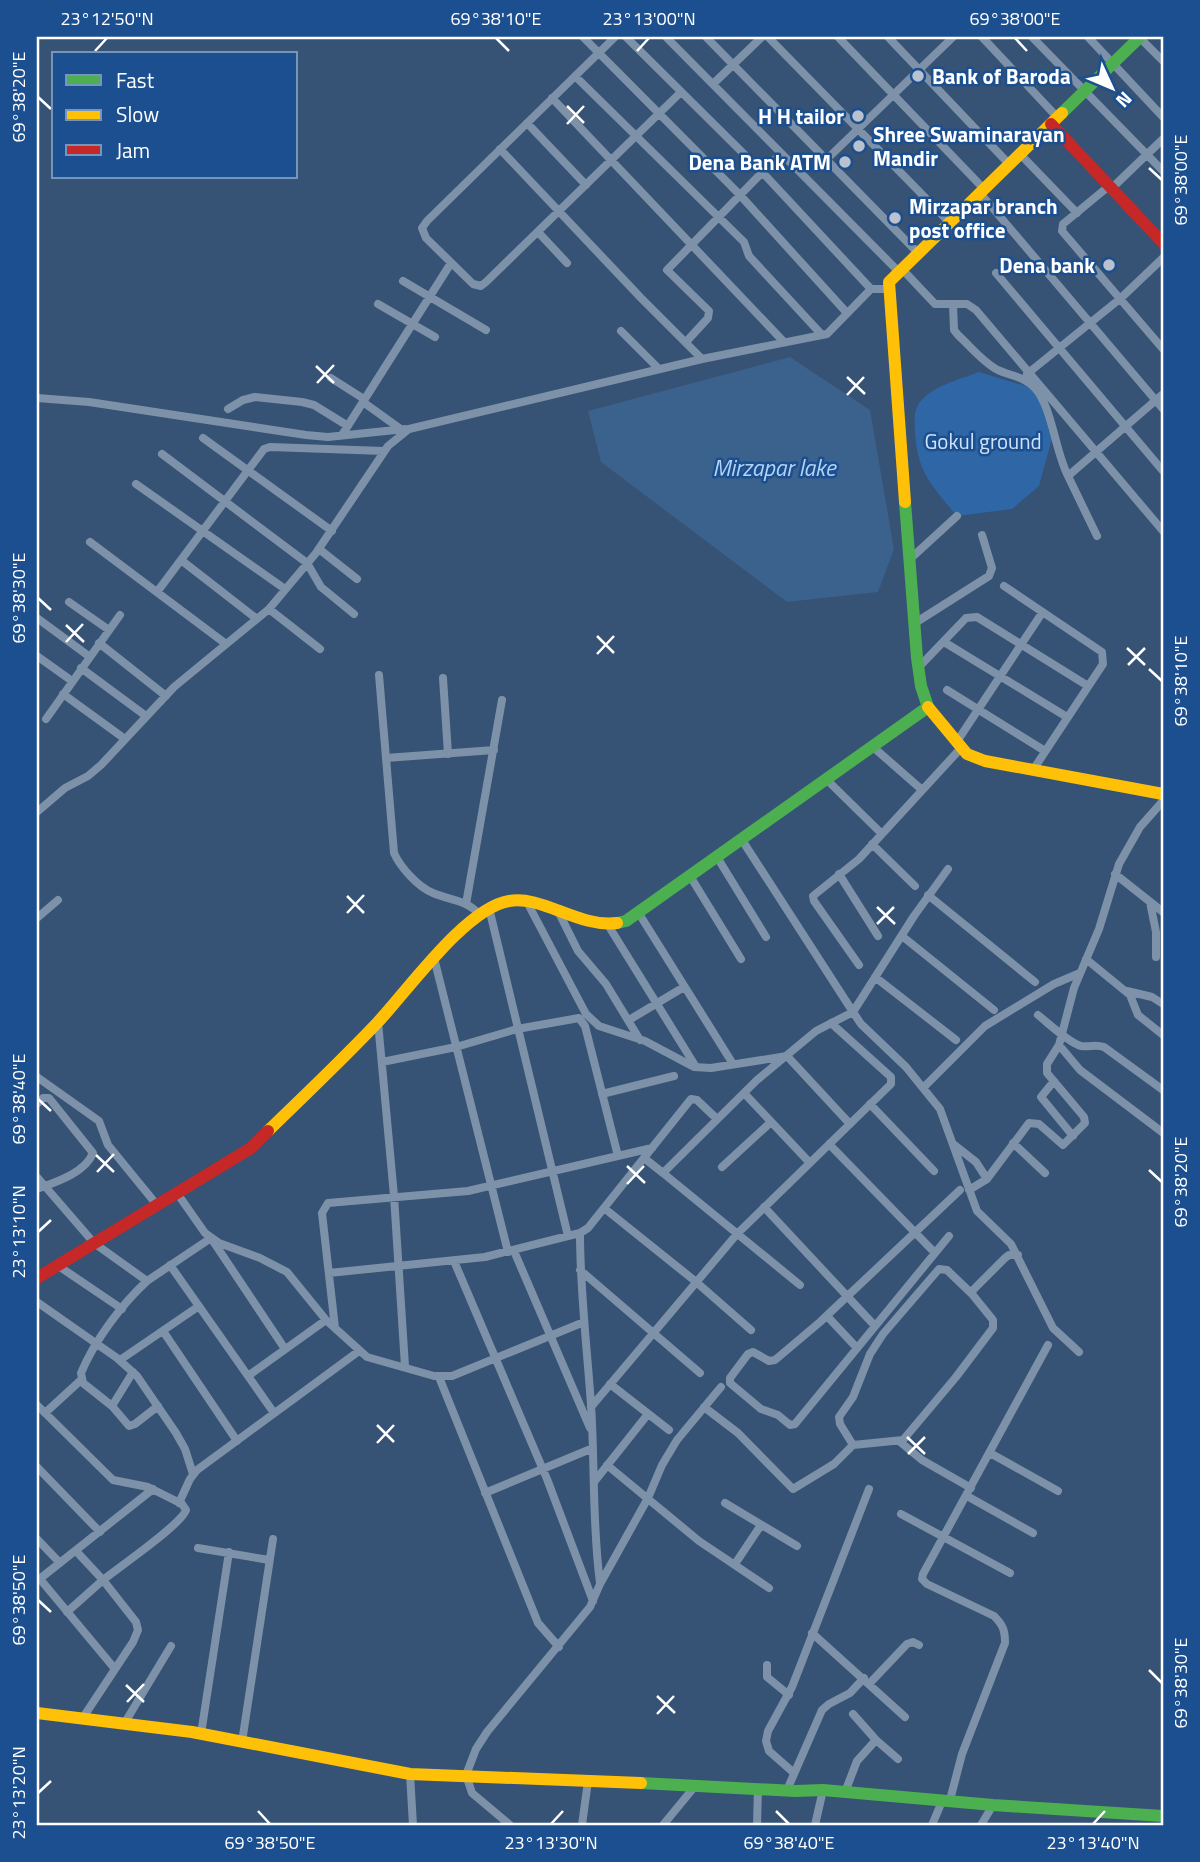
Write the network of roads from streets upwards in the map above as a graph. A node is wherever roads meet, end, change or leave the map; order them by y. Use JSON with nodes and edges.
{"nodes":[{"id":1,"x":583,"y":37,"type":"edge"},
{"id":2,"x":615,"y":37,"type":"edge"},
{"id":3,"x":626,"y":37,"type":"edge"},
{"id":4,"x":666,"y":37,"type":"edge"},
{"id":5,"x":706,"y":37,"type":"edge"},
{"id":6,"x":762,"y":37,"type":"edge"},
{"id":7,"x":768,"y":37,"type":"edge"},
{"id":8,"x":838,"y":37,"type":"edge"},
{"id":9,"x":888,"y":37,"type":"edge"},
{"id":10,"x":953,"y":37,"type":"edge"},
{"id":11,"x":982,"y":37,"type":"edge"},
{"id":12,"x":1032,"y":37,"type":"edge"},
{"id":13,"x":1088,"y":37,"type":"edge"},
{"id":14,"x":1140,"y":37,"type":"edge"},
{"id":15,"x":599,"y":53,"type":"junction"},
{"id":16,"x":1163,"y":61,"type":"edge"},
{"id":17,"x":1114,"y":63,"type":"junction"},
{"id":18,"x":733,"y":64,"type":"junction"},
{"id":19,"x":919,"y":69,"type":"junction"},
{"id":20,"x":575,"y":76,"type":"junction"},
{"id":21,"x":713,"y":84,"type":"junction"},
{"id":22,"x":1084,"y":91,"type":"junction"},
{"id":23,"x":681,"y":92,"type":"junction"},
{"id":24,"x":893,"y":95,"type":"junction"},
{"id":25,"x":552,"y":98,"type":"junction"},
{"id":26,"x":660,"y":114,"type":"junction"},
{"id":27,"x":1163,"y":117,"type":"edge"},
{"id":28,"x":1054,"y":120,"type":"junction"},
{"id":29,"x":527,"y":123,"type":"junction"},
{"id":30,"x":858,"y":129,"type":"junction"},
{"id":31,"x":636,"y":137,"type":"junction"},
{"id":32,"x":1163,"y":139,"type":"edge"},
{"id":33,"x":500,"y":149,"type":"junction"},
{"id":34,"x":781,"y":153,"type":"junction"},
{"id":35,"x":1020,"y":154,"type":"junction"},
{"id":36,"x":1147,"y":155,"type":"junction"},
{"id":37,"x":827,"y":159,"type":"junction"},
{"id":38,"x":612,"y":160,"type":"junction"},
{"id":39,"x":1009,"y":164,"type":"junction"},
{"id":40,"x":1163,"y":171,"type":"edge"},
{"id":41,"x":762,"y":172,"type":"junction"},
{"id":42,"x":586,"y":186,"type":"junction"},
{"id":43,"x":1110,"y":187,"type":"junction"},
{"id":44,"x":982,"y":191,"type":"junction"},
{"id":45,"x":740,"y":195,"type":"junction"},
{"id":46,"x":560,"y":211,"type":"junction"},
{"id":47,"x":1077,"y":213,"type":"junction"},
{"id":48,"x":719,"y":216,"type":"junction"},
{"id":49,"x":950,"y":222,"type":"junction"},
{"id":50,"x":538,"y":232,"type":"junction"},
{"id":51,"x":1163,"y":243,"type":"edge"},
{"id":52,"x":691,"y":244,"type":"junction"},
{"id":53,"x":918,"y":253,"type":"junction"},
{"id":54,"x":1163,"y":258,"type":"edge"},
{"id":55,"x":451,"y":263,"type":"junction"},
{"id":56,"x":567,"y":263,"type":"dead end"},
{"id":57,"x":900,"y":270,"type":"junction"},
{"id":58,"x":996,"y":273,"type":"dead end"},
{"id":59,"x":403,"y":281,"type":"dead end"},
{"id":60,"x":871,"y":289,"type":"junction"},
{"id":61,"x":889,"y":289,"type":"junction"},
{"id":62,"x":430,"y":296,"type":"junction"},
{"id":63,"x":1121,"y":298,"type":"junction"},
{"id":64,"x":378,"y":304,"type":"dead end"},
{"id":65,"x":953,"y":304,"type":"junction"},
{"id":66,"x":847,"y":313,"type":"junction"},
{"id":67,"x":1090,"y":323,"type":"junction"},
{"id":68,"x":412,"y":324,"type":"junction"},
{"id":69,"x":486,"y":330,"type":"dead end"},
{"id":70,"x":621,"y":331,"type":"dead end"},
{"id":71,"x":822,"y":335,"type":"junction"},
{"id":72,"x":435,"y":337,"type":"dead end"},
{"id":73,"x":686,"y":342,"type":"junction"},
{"id":74,"x":784,"y":342,"type":"junction"},
{"id":75,"x":1059,"y":347,"type":"junction"},
{"id":76,"x":1163,"y":349,"type":"edge"},
{"id":77,"x":702,"y":359,"type":"junction"},
{"id":78,"x":659,"y":369,"type":"junction"},
{"id":79,"x":1025,"y":375,"type":"junction"},
{"id":80,"x":331,"y":378,"type":"dead end"},
{"id":81,"x":1160,"y":397,"type":"edge"},
{"id":82,"x":37,"y":398,"type":"edge"},
{"id":83,"x":364,"y":401,"type":"junction"},
{"id":84,"x":228,"y":409,"type":"dead end"},
{"id":85,"x":1163,"y":409,"type":"edge"},
{"id":86,"x":348,"y":426,"type":"junction"},
{"id":87,"x":1126,"y":426,"type":"junction"},
{"id":88,"x":405,"y":429,"type":"junction"},
{"id":89,"x":341,"y":436,"type":"junction"},
{"id":90,"x":203,"y":438,"type":"dead end"},
{"id":91,"x":384,"y":451,"type":"junction"},
{"id":92,"x":1096,"y":452,"type":"junction"},
{"id":93,"x":162,"y":454,"type":"dead end"},
{"id":94,"x":248,"y":470,"type":"junction"},
{"id":95,"x":1163,"y":471,"type":"edge"},
{"id":96,"x":1068,"y":476,"type":"junction"},
{"id":97,"x":136,"y":484,"type":"dead end"},
{"id":98,"x":224,"y":502,"type":"junction"},
{"id":99,"x":957,"y":516,"type":"dead end"},
{"id":100,"x":203,"y":531,"type":"junction"},
{"id":101,"x":332,"y":531,"type":"junction"},
{"id":102,"x":1163,"y":531,"type":"edge"},
{"id":103,"x":982,"y":535,"type":"dead end"},
{"id":104,"x":1097,"y":536,"type":"dead end"},
{"id":105,"x":90,"y":542,"type":"dead end"},
{"id":106,"x":319,"y":549,"type":"junction"},
{"id":107,"x":911,"y":559,"type":"junction"},
{"id":108,"x":181,"y":560,"type":"junction"},
{"id":109,"x":307,"y":563,"type":"junction"},
{"id":110,"x":357,"y":579,"type":"dead end"},
{"id":111,"x":1004,"y":586,"type":"dead end"},
{"id":112,"x":285,"y":589,"type":"junction"},
{"id":113,"x":157,"y":592,"type":"junction"},
{"id":114,"x":69,"y":603,"type":"dead end"},
{"id":115,"x":269,"y":608,"type":"junction"},
{"id":116,"x":1042,"y":613,"type":"junction"},
{"id":117,"x":354,"y":614,"type":"dead end"},
{"id":118,"x":120,"y":615,"type":"dead end"},
{"id":119,"x":37,"y":618,"type":"edge"},
{"id":120,"x":257,"y":619,"type":"junction"},
{"id":121,"x":915,"y":623,"type":"junction"},
{"id":122,"x":109,"y":630,"type":"junction"},
{"id":123,"x":944,"y":642,"type":"junction"},
{"id":124,"x":99,"y":643,"type":"junction"},
{"id":125,"x":226,"y":644,"type":"junction"},
{"id":126,"x":1022,"y":645,"type":"junction"},
{"id":127,"x":320,"y":649,"type":"dead end"},
{"id":128,"x":37,"y":656,"type":"edge"},
{"id":129,"x":90,"y":657,"type":"junction"},
{"id":130,"x":918,"y":663,"type":"junction"},
{"id":131,"x":81,"y":668,"type":"junction"},
{"id":132,"x":379,"y":675,"type":"dead end"},
{"id":133,"x":1001,"y":677,"type":"junction"},
{"id":134,"x":443,"y":678,"type":"dead end"},
{"id":135,"x":72,"y":681,"type":"junction"},
{"id":136,"x":1088,"y":686,"type":"junction"},
{"id":137,"x":947,"y":690,"type":"dead end"},
{"id":138,"x":63,"y":694,"type":"junction"},
{"id":139,"x":166,"y":696,"type":"junction"},
{"id":140,"x":502,"y":700,"type":"dead end"},
{"id":141,"x":928,"y":707,"type":"junction"},
{"id":142,"x":978,"y":710,"type":"junction"},
{"id":143,"x":146,"y":716,"type":"junction"},
{"id":144,"x":1067,"y":718,"type":"junction"},
{"id":145,"x":46,"y":719,"type":"dead end"},
{"id":146,"x":125,"y":739,"type":"junction"},
{"id":147,"x":959,"y":746,"type":"junction"},
{"id":148,"x":873,"y":747,"type":"junction"},
{"id":149,"x":494,"y":750,"type":"junction"},
{"id":150,"x":1045,"y":751,"type":"junction"},
{"id":151,"x":448,"y":754,"type":"junction"},
{"id":152,"x":386,"y":758,"type":"junction"},
{"id":153,"x":1032,"y":769,"type":"junction"},
{"id":154,"x":827,"y":780,"type":"junction"},
{"id":155,"x":921,"y":789,"type":"junction"},
{"id":156,"x":1157,"y":795,"type":"edge"},
{"id":157,"x":37,"y":812,"type":"edge"},
{"id":158,"x":881,"y":833,"type":"junction"},
{"id":159,"x":742,"y":840,"type":"junction"},
{"id":160,"x":872,"y":844,"type":"junction"},
{"id":161,"x":717,"y":857,"type":"junction"},
{"id":162,"x":948,"y":869,"type":"dead end"},
{"id":163,"x":839,"y":874,"type":"junction"},
{"id":164,"x":1115,"y":874,"type":"junction"},
{"id":165,"x":690,"y":876,"type":"junction"},
{"id":166,"x":915,"y":886,"type":"dead end"},
{"id":167,"x":928,"y":895,"type":"junction"},
{"id":168,"x":58,"y":901,"type":"dead end"},
{"id":169,"x":526,"y":901,"type":"junction"},
{"id":170,"x":1150,"y":902,"type":"junction"},
{"id":171,"x":467,"y":904,"type":"junction"},
{"id":172,"x":484,"y":911,"type":"junction"},
{"id":173,"x":558,"y":911,"type":"junction"},
{"id":174,"x":638,"y":912,"type":"junction"},
{"id":175,"x":1163,"y":912,"type":"edge"},
{"id":176,"x":37,"y":918,"type":"edge"},
{"id":177,"x":608,"y":925,"type":"junction"},
{"id":178,"x":878,"y":936,"type":"dead end"},
{"id":179,"x":902,"y":936,"type":"junction"},
{"id":180,"x":766,"y":937,"type":"dead end"},
{"id":181,"x":1156,"y":957,"type":"dead end"},
{"id":182,"x":434,"y":958,"type":"junction"},
{"id":183,"x":741,"y":959,"type":"dead end"},
{"id":184,"x":1086,"y":959,"type":"junction"},
{"id":185,"x":859,"y":965,"type":"dead end"},
{"id":186,"x":1080,"y":972,"type":"junction"},
{"id":187,"x":875,"y":977,"type":"junction"},
{"id":188,"x":1035,"y":982,"type":"dead end"},
{"id":189,"x":684,"y":986,"type":"junction"},
{"id":190,"x":1124,"y":990,"type":"junction"},
{"id":191,"x":657,"y":1003,"type":"junction"},
{"id":192,"x":1163,"y":1004,"type":"edge"},
{"id":193,"x":994,"y":1010,"type":"dead end"},
{"id":194,"x":853,"y":1012,"type":"junction"},
{"id":195,"x":1038,"y":1015,"type":"dead end"},
{"id":196,"x":629,"y":1020,"type":"junction"},
{"id":197,"x":378,"y":1022,"type":"junction"},
{"id":198,"x":831,"y":1023,"type":"junction"},
{"id":199,"x":517,"y":1030,"type":"junction"},
{"id":200,"x":1062,"y":1033,"type":"junction"},
{"id":201,"x":1163,"y":1035,"type":"edge"},
{"id":202,"x":640,"y":1040,"type":"junction"},
{"id":203,"x":956,"y":1040,"type":"dead end"},
{"id":204,"x":1059,"y":1045,"type":"junction"},
{"id":205,"x":456,"y":1047,"type":"junction"},
{"id":206,"x":786,"y":1056,"type":"junction"},
{"id":207,"x":382,"y":1062,"type":"junction"},
{"id":208,"x":733,"y":1064,"type":"junction"},
{"id":209,"x":696,"y":1067,"type":"junction"},
{"id":210,"x":674,"y":1076,"type":"dead end"},
{"id":211,"x":37,"y":1077,"type":"edge"},
{"id":212,"x":1054,"y":1081,"type":"junction"},
{"id":213,"x":923,"y":1088,"type":"junction"},
{"id":214,"x":1163,"y":1090,"type":"edge"},
{"id":215,"x":744,"y":1093,"type":"junction"},
{"id":216,"x":602,"y":1094,"type":"junction"},
{"id":217,"x":37,"y":1104,"type":"edge"},
{"id":218,"x":870,"y":1104,"type":"junction"},
{"id":219,"x":717,"y":1119,"type":"junction"},
{"id":220,"x":771,"y":1122,"type":"junction"},
{"id":221,"x":850,"y":1124,"type":"junction"},
{"id":222,"x":1162,"y":1132,"type":"edge"},
{"id":223,"x":1073,"y":1136,"type":"junction"},
{"id":224,"x":1013,"y":1143,"type":"junction"},
{"id":225,"x":829,"y":1144,"type":"junction"},
{"id":226,"x":953,"y":1144,"type":"junction"},
{"id":227,"x":652,"y":1148,"type":"junction"},
{"id":228,"x":618,"y":1156,"type":"junction"},
{"id":229,"x":644,"y":1158,"type":"junction"},
{"id":230,"x":810,"y":1163,"type":"junction"},
{"id":231,"x":722,"y":1167,"type":"dead end"},
{"id":232,"x":553,"y":1171,"type":"junction"},
{"id":233,"x":934,"y":1171,"type":"dead end"},
{"id":234,"x":663,"y":1173,"type":"junction"},
{"id":235,"x":1045,"y":1173,"type":"dead end"},
{"id":236,"x":37,"y":1177,"type":"edge"},
{"id":237,"x":987,"y":1179,"type":"junction"},
{"id":238,"x":492,"y":1186,"type":"junction"},
{"id":239,"x":41,"y":1188,"type":"edge"},
{"id":240,"x":965,"y":1190,"type":"junction"},
{"id":241,"x":177,"y":1192,"type":"junction"},
{"id":242,"x":394,"y":1196,"type":"junction"},
{"id":243,"x":157,"y":1205,"type":"junction"},
{"id":244,"x":764,"y":1207,"type":"junction"},
{"id":245,"x":604,"y":1208,"type":"junction"},
{"id":246,"x":580,"y":1233,"type":"junction"},
{"id":247,"x":915,"y":1233,"type":"junction"},
{"id":248,"x":737,"y":1234,"type":"junction"},
{"id":249,"x":568,"y":1236,"type":"junction"},
{"id":250,"x":949,"y":1236,"type":"dead end"},
{"id":251,"x":211,"y":1238,"type":"junction"},
{"id":252,"x":94,"y":1243,"type":"junction"},
{"id":253,"x":511,"y":1252,"type":"junction"},
{"id":254,"x":934,"y":1253,"type":"junction"},
{"id":255,"x":1018,"y":1255,"type":"junction"},
{"id":256,"x":454,"y":1261,"type":"junction"},
{"id":257,"x":57,"y":1265,"type":"junction"},
{"id":258,"x":170,"y":1265,"type":"junction"},
{"id":259,"x":398,"y":1265,"type":"junction"},
{"id":260,"x":580,"y":1270,"type":"junction"},
{"id":261,"x":328,"y":1273,"type":"junction"},
{"id":262,"x":37,"y":1278,"type":"edge"},
{"id":263,"x":146,"y":1281,"type":"junction"},
{"id":264,"x":695,"y":1281,"type":"junction"},
{"id":265,"x":800,"y":1285,"type":"dead end"},
{"id":266,"x":972,"y":1294,"type":"junction"},
{"id":267,"x":848,"y":1295,"type":"junction"},
{"id":268,"x":37,"y":1302,"type":"edge"},
{"id":269,"x":199,"y":1306,"type":"junction"},
{"id":270,"x":122,"y":1309,"type":"junction"},
{"id":271,"x":827,"y":1315,"type":"junction"},
{"id":272,"x":326,"y":1320,"type":"junction"},
{"id":273,"x":584,"y":1322,"type":"junction"},
{"id":274,"x":875,"y":1326,"type":"junction"},
{"id":275,"x":335,"y":1328,"type":"junction"},
{"id":276,"x":751,"y":1330,"type":"dead end"},
{"id":277,"x":163,"y":1331,"type":"junction"},
{"id":278,"x":653,"y":1333,"type":"junction"},
{"id":279,"x":551,"y":1336,"type":"junction"},
{"id":280,"x":97,"y":1344,"type":"junction"},
{"id":281,"x":1048,"y":1345,"type":"dead end"},
{"id":282,"x":285,"y":1349,"type":"junction"},
{"id":283,"x":857,"y":1349,"type":"junction"},
{"id":284,"x":359,"y":1351,"type":"junction"},
{"id":285,"x":1079,"y":1352,"type":"dead end"},
{"id":286,"x":495,"y":1359,"type":"junction"},
{"id":287,"x":120,"y":1360,"type":"junction"},
{"id":288,"x":405,"y":1367,"type":"junction"},
{"id":289,"x":133,"y":1373,"type":"junction"},
{"id":290,"x":701,"y":1373,"type":"dead end"},
{"id":291,"x":248,"y":1376,"type":"junction"},
{"id":292,"x":439,"y":1377,"type":"junction"},
{"id":293,"x":81,"y":1380,"type":"junction"},
{"id":294,"x":610,"y":1384,"type":"junction"},
{"id":295,"x":722,"y":1387,"type":"dead end"},
{"id":296,"x":37,"y":1405,"type":"edge"},
{"id":297,"x":112,"y":1406,"type":"junction"},
{"id":298,"x":158,"y":1406,"type":"junction"},
{"id":299,"x":591,"y":1407,"type":"junction"},
{"id":300,"x":704,"y":1407,"type":"junction"},
{"id":301,"x":44,"y":1413,"type":"junction"},
{"id":302,"x":274,"y":1413,"type":"junction"},
{"id":303,"x":648,"y":1414,"type":"junction"},
{"id":304,"x":669,"y":1430,"type":"dead end"},
{"id":305,"x":592,"y":1432,"type":"junction"},
{"id":306,"x":237,"y":1441,"type":"junction"},
{"id":307,"x":899,"y":1441,"type":"junction"},
{"id":308,"x":853,"y":1445,"type":"junction"},
{"id":309,"x":593,"y":1448,"type":"junction"},
{"id":310,"x":990,"y":1453,"type":"junction"},
{"id":311,"x":607,"y":1465,"type":"junction"},
{"id":312,"x":37,"y":1467,"type":"edge"},
{"id":313,"x":542,"y":1468,"type":"junction"},
{"id":314,"x":193,"y":1474,"type":"junction"},
{"id":315,"x":593,"y":1482,"type":"junction"},
{"id":316,"x":153,"y":1489,"type":"junction"},
{"id":317,"x":869,"y":1489,"type":"dead end"},
{"id":318,"x":1058,"y":1491,"type":"dead end"},
{"id":319,"x":969,"y":1492,"type":"junction"},
{"id":320,"x":485,"y":1493,"type":"junction"},
{"id":321,"x":648,"y":1498,"type":"junction"},
{"id":322,"x":179,"y":1503,"type":"junction"},
{"id":323,"x":725,"y":1503,"type":"dead end"},
{"id":324,"x":901,"y":1514,"type":"dead end"},
{"id":325,"x":761,"y":1525,"type":"junction"},
{"id":326,"x":100,"y":1532,"type":"junction"},
{"id":327,"x":1033,"y":1533,"type":"dead end"},
{"id":328,"x":944,"y":1538,"type":"junction"},
{"id":329,"x":37,"y":1539,"type":"edge"},
{"id":330,"x":273,"y":1539,"type":"dead end"},
{"id":331,"x":797,"y":1546,"type":"dead end"},
{"id":332,"x":198,"y":1548,"type":"dead end"},
{"id":333,"x":76,"y":1551,"type":"junction"},
{"id":334,"x":229,"y":1552,"type":"junction"},
{"id":335,"x":269,"y":1560,"type":"junction"},
{"id":336,"x":60,"y":1563,"type":"junction"},
{"id":337,"x":735,"y":1564,"type":"junction"},
{"id":338,"x":1010,"y":1573,"type":"dead end"},
{"id":339,"x":38,"y":1580,"type":"edge"},
{"id":340,"x":103,"y":1580,"type":"junction"},
{"id":341,"x":600,"y":1584,"type":"junction"},
{"id":342,"x":769,"y":1588,"type":"dead end"},
{"id":343,"x":593,"y":1601,"type":"junction"},
{"id":344,"x":67,"y":1612,"type":"junction"},
{"id":345,"x":813,"y":1633,"type":"junction"},
{"id":346,"x":919,"y":1645,"type":"dead end"},
{"id":347,"x":171,"y":1646,"type":"dead end"},
{"id":348,"x":559,"y":1647,"type":"junction"},
{"id":349,"x":766,"y":1665,"type":"dead end"},
{"id":350,"x":115,"y":1669,"type":"junction"},
{"id":351,"x":867,"y":1681,"type":"junction"},
{"id":352,"x":789,"y":1695,"type":"junction"},
{"id":353,"x":37,"y":1713,"type":"edge"},
{"id":354,"x":853,"y":1714,"type":"dead end"},
{"id":355,"x":905,"y":1717,"type":"dead end"},
{"id":356,"x":82,"y":1719,"type":"junction"},
{"id":357,"x":124,"y":1724,"type":"junction"},
{"id":358,"x":201,"y":1734,"type":"junction"},
{"id":359,"x":876,"y":1740,"type":"junction"},
{"id":360,"x":242,"y":1742,"type":"junction"},
{"id":361,"x":898,"y":1759,"type":"dead end"},
{"id":362,"x":794,"y":1773,"type":"junction"},
{"id":363,"x":410,"y":1774,"type":"junction"},
{"id":364,"x":466,"y":1775,"type":"junction"},
{"id":365,"x":588,"y":1781,"type":"junction"},
{"id":366,"x":696,"y":1784,"type":"junction"},
{"id":367,"x":758,"y":1788,"type":"junction"},
{"id":368,"x":788,"y":1790,"type":"junction"},
{"id":369,"x":823,"y":1790,"type":"junction"},
{"id":370,"x":845,"y":1793,"type":"junction"},
{"id":371,"x":946,"y":1800,"type":"junction"},
{"id":372,"x":993,"y":1805,"type":"junction"},
{"id":373,"x":1163,"y":1816,"type":"edge"},
{"id":374,"x":413,"y":1825,"type":"edge"},
{"id":375,"x":510,"y":1825,"type":"edge"},
{"id":376,"x":582,"y":1825,"type":"edge"},
{"id":377,"x":663,"y":1825,"type":"edge"},
{"id":378,"x":757,"y":1825,"type":"edge"},
{"id":379,"x":815,"y":1825,"type":"edge"},
{"id":380,"x":932,"y":1825,"type":"edge"},
{"id":381,"x":981,"y":1825,"type":"edge"}],
"edges":[{"from":1,"to":15,"type":"street"},
{"from":2,"to":15,"type":"street"},
{"from":3,"to":23,"type":"street"},
{"from":4,"to":21,"type":"street"},
{"from":5,"to":18,"type":"street"},
{"from":6,"to":18,"type":"street"},
{"from":7,"to":30,"type":"street"},
{"from":8,"to":24,"type":"street"},
{"from":9,"to":19,"type":"street"},
{"from":10,"to":19,"type":"street"},
{"from":11,"to":28,"type":"street"},
{"from":12,"to":22,"type":"street"},
{"from":13,"to":17,"type":"street"},
{"from":14,"to":16,"type":"street"},
{"from":14,"to":17,"type":"street"},
{"from":15,"to":20,"type":"street"},
{"from":15,"to":26,"type":"street"},
{"from":17,"to":22,"type":"street"},
{"from":17,"to":27,"type":"street"},
{"from":18,"to":21,"type":"street"},
{"from":18,"to":37,"type":"street"},
{"from":19,"to":24,"type":"street"},
{"from":19,"to":39,"type":"street"},
{"from":20,"to":25,"type":"street"},
{"from":20,"to":31,"type":"street"},
{"from":21,"to":34,"type":"street"},
{"from":22,"to":28,"type":"street"},
{"from":22,"to":36,"type":"street"},
{"from":23,"to":26,"type":"street"},
{"from":23,"to":41,"type":"street"},
{"from":24,"to":30,"type":"street"},
{"from":24,"to":44,"type":"street"},
{"from":25,"to":29,"type":"street"},
{"from":25,"to":38,"type":"street"},
{"from":26,"to":31,"type":"street"},
{"from":26,"to":45,"type":"street"},
{"from":28,"to":35,"type":"street"},
{"from":28,"to":43,"type":"street"},
{"from":29,"to":33,"type":"street"},
{"from":29,"to":42,"type":"street"},
{"from":30,"to":37,"type":"street"},
{"from":30,"to":49,"type":"street"},
{"from":31,"to":38,"type":"street"},
{"from":31,"to":48,"type":"street"},
{"from":32,"to":36,"type":"street"},
{"from":33,"to":46,"type":"street"},
{"from":33,"to":55,"type":"street"},
{"from":34,"to":41,"type":"street"},
{"from":34,"to":57,"type":"street"},
{"from":35,"to":39,"type":"street"},
{"from":35,"to":47,"type":"street"},
{"from":36,"to":40,"type":"street"},
{"from":36,"to":43,"type":"street"},
{"from":37,"to":53,"type":"street"},
{"from":38,"to":42,"type":"street"},
{"from":38,"to":52,"type":"street"},
{"from":39,"to":44,"type":"street"},
{"from":41,"to":45,"type":"street"},
{"from":41,"to":60,"type":"street"},
{"from":42,"to":46,"type":"street"},
{"from":43,"to":47,"type":"street"},
{"from":43,"to":51,"type":"street"},
{"from":44,"to":49,"type":"street"},
{"from":44,"to":67,"type":"street"},
{"from":45,"to":48,"type":"street"},
{"from":45,"to":66,"type":"street"},
{"from":46,"to":50,"type":"street"},
{"from":46,"to":73,"type":"street"},
{"from":47,"to":63,"type":"street"},
{"from":48,"to":52,"type":"street"},
{"from":48,"to":71,"type":"street"},
{"from":49,"to":53,"type":"street"},
{"from":50,"to":55,"type":"street"},
{"from":50,"to":56,"type":"street"},
{"from":52,"to":73,"type":"street"},
{"from":52,"to":74,"type":"street"},
{"from":53,"to":57,"type":"street"},
{"from":54,"to":63,"type":"street"},
{"from":55,"to":62,"type":"street"},
{"from":57,"to":61,"type":"street"},
{"from":57,"to":65,"type":"street"},
{"from":58,"to":75,"type":"street"},
{"from":59,"to":62,"type":"street"},
{"from":60,"to":61,"type":"street"},
{"from":60,"to":66,"type":"street"},
{"from":61,"to":107,"type":"street"},
{"from":62,"to":68,"type":"street"},
{"from":62,"to":69,"type":"street"},
{"from":63,"to":67,"type":"street"},
{"from":63,"to":76,"type":"street"},
{"from":64,"to":68,"type":"street"},
{"from":65,"to":79,"type":"street"},
{"from":65,"to":79,"type":"street"},
{"from":66,"to":71,"type":"street"},
{"from":67,"to":75,"type":"street"},
{"from":67,"to":81,"type":"street"},
{"from":68,"to":72,"type":"street"},
{"from":68,"to":83,"type":"street"},
{"from":70,"to":78,"type":"street"},
{"from":71,"to":74,"type":"street"},
{"from":73,"to":77,"type":"street"},
{"from":74,"to":77,"type":"street"},
{"from":75,"to":79,"type":"street"},
{"from":75,"to":87,"type":"street"},
{"from":77,"to":78,"type":"street"},
{"from":78,"to":88,"type":"street"},
{"from":79,"to":92,"type":"street"},
{"from":79,"to":96,"type":"street"},
{"from":80,"to":83,"type":"street"},
{"from":81,"to":85,"type":"street"},
{"from":81,"to":87,"type":"street"},
{"from":82,"to":89,"type":"street"},
{"from":83,"to":86,"type":"street"},
{"from":83,"to":88,"type":"street"},
{"from":84,"to":86,"type":"street"},
{"from":86,"to":89,"type":"street"},
{"from":87,"to":92,"type":"street"},
{"from":87,"to":95,"type":"street"},
{"from":88,"to":89,"type":"street"},
{"from":88,"to":91,"type":"street"},
{"from":90,"to":94,"type":"street"},
{"from":91,"to":94,"type":"street"},
{"from":91,"to":101,"type":"street"},
{"from":92,"to":96,"type":"street"},
{"from":92,"to":102,"type":"street"},
{"from":93,"to":98,"type":"street"},
{"from":94,"to":98,"type":"street"},
{"from":94,"to":101,"type":"street"},
{"from":96,"to":104,"type":"street"},
{"from":97,"to":100,"type":"street"},
{"from":98,"to":100,"type":"street"},
{"from":98,"to":109,"type":"street"},
{"from":99,"to":107,"type":"street"},
{"from":100,"to":108,"type":"street"},
{"from":100,"to":112,"type":"street"},
{"from":101,"to":106,"type":"street"},
{"from":103,"to":121,"type":"street"},
{"from":105,"to":113,"type":"street"},
{"from":106,"to":109,"type":"street"},
{"from":106,"to":110,"type":"street"},
{"from":107,"to":121,"type":"street"},
{"from":108,"to":113,"type":"street"},
{"from":108,"to":120,"type":"street"},
{"from":109,"to":112,"type":"street"},
{"from":109,"to":117,"type":"street"},
{"from":111,"to":116,"type":"street"},
{"from":112,"to":115,"type":"street"},
{"from":113,"to":125,"type":"street"},
{"from":114,"to":122,"type":"street"},
{"from":115,"to":120,"type":"street"},
{"from":115,"to":127,"type":"street"},
{"from":116,"to":126,"type":"street"},
{"from":116,"to":136,"type":"street"},
{"from":118,"to":122,"type":"street"},
{"from":119,"to":129,"type":"street"},
{"from":120,"to":125,"type":"street"},
{"from":121,"to":130,"type":"street"},
{"from":122,"to":124,"type":"street"},
{"from":123,"to":126,"type":"street"},
{"from":123,"to":130,"type":"street"},
{"from":123,"to":133,"type":"street"},
{"from":124,"to":129,"type":"street"},
{"from":124,"to":139,"type":"street"},
{"from":125,"to":139,"type":"street"},
{"from":126,"to":133,"type":"street"},
{"from":126,"to":136,"type":"street"},
{"from":128,"to":135,"type":"street"},
{"from":129,"to":131,"type":"street"},
{"from":130,"to":141,"type":"street"},
{"from":131,"to":135,"type":"street"},
{"from":131,"to":143,"type":"street"},
{"from":132,"to":152,"type":"street"},
{"from":133,"to":142,"type":"street"},
{"from":133,"to":144,"type":"street"},
{"from":134,"to":151,"type":"street"},
{"from":135,"to":138,"type":"street"},
{"from":136,"to":144,"type":"street"},
{"from":137,"to":142,"type":"street"},
{"from":138,"to":145,"type":"street"},
{"from":138,"to":146,"type":"street"},
{"from":139,"to":143,"type":"street"},
{"from":140,"to":149,"type":"street"},
{"from":141,"to":147,"type":"street"},
{"from":141,"to":148,"type":"street"},
{"from":142,"to":147,"type":"street"},
{"from":142,"to":150,"type":"street"},
{"from":143,"to":146,"type":"street"},
{"from":144,"to":150,"type":"street"},
{"from":146,"to":157,"type":"street"},
{"from":147,"to":153,"type":"street"},
{"from":147,"to":155,"type":"street"},
{"from":148,"to":154,"type":"street"},
{"from":148,"to":155,"type":"street"},
{"from":149,"to":151,"type":"street"},
{"from":149,"to":171,"type":"street"},
{"from":150,"to":153,"type":"street"},
{"from":151,"to":152,"type":"street"},
{"from":152,"to":171,"type":"street"},
{"from":153,"to":156,"type":"street"},
{"from":154,"to":158,"type":"street"},
{"from":154,"to":159,"type":"street"},
{"from":155,"to":158,"type":"street"},
{"from":156,"to":164,"type":"street"},
{"from":158,"to":160,"type":"street"},
{"from":159,"to":161,"type":"street"},
{"from":159,"to":194,"type":"street"},
{"from":160,"to":163,"type":"street"},
{"from":160,"to":166,"type":"street"},
{"from":161,"to":165,"type":"street"},
{"from":161,"to":180,"type":"street"},
{"from":162,"to":167,"type":"street"},
{"from":163,"to":178,"type":"street"},
{"from":163,"to":185,"type":"street"},
{"from":164,"to":170,"type":"street"},
{"from":164,"to":184,"type":"street"},
{"from":165,"to":174,"type":"street"},
{"from":165,"to":183,"type":"street"},
{"from":167,"to":179,"type":"street"},
{"from":167,"to":188,"type":"street"},
{"from":168,"to":176,"type":"street"},
{"from":169,"to":172,"type":"street"},
{"from":169,"to":173,"type":"street"},
{"from":169,"to":202,"type":"street"},
{"from":170,"to":175,"type":"street"},
{"from":170,"to":181,"type":"street"},
{"from":171,"to":172,"type":"street"},
{"from":172,"to":182,"type":"street"},
{"from":172,"to":199,"type":"street"},
{"from":173,"to":177,"type":"street"},
{"from":173,"to":196,"type":"street"},
{"from":174,"to":177,"type":"street"},
{"from":174,"to":189,"type":"street"},
{"from":177,"to":191,"type":"street"},
{"from":179,"to":187,"type":"street"},
{"from":179,"to":193,"type":"street"},
{"from":182,"to":197,"type":"street"},
{"from":182,"to":205,"type":"street"},
{"from":184,"to":186,"type":"street"},
{"from":184,"to":190,"type":"street"},
{"from":186,"to":200,"type":"street"},
{"from":186,"to":213,"type":"street"},
{"from":187,"to":194,"type":"street"},
{"from":187,"to":203,"type":"street"},
{"from":189,"to":191,"type":"street"},
{"from":189,"to":208,"type":"street"},
{"from":190,"to":192,"type":"street"},
{"from":190,"to":201,"type":"street"},
{"from":191,"to":196,"type":"street"},
{"from":191,"to":209,"type":"street"},
{"from":194,"to":198,"type":"street"},
{"from":194,"to":213,"type":"street"},
{"from":195,"to":200,"type":"street"},
{"from":196,"to":202,"type":"street"},
{"from":197,"to":207,"type":"street"},
{"from":197,"to":241,"type":"street"},
{"from":198,"to":206,"type":"street"},
{"from":198,"to":218,"type":"street"},
{"from":199,"to":205,"type":"street"},
{"from":199,"to":216,"type":"street"},
{"from":199,"to":232,"type":"street"},
{"from":200,"to":204,"type":"street"},
{"from":200,"to":214,"type":"street"},
{"from":202,"to":209,"type":"street"},
{"from":204,"to":212,"type":"street"},
{"from":204,"to":222,"type":"street"},
{"from":205,"to":207,"type":"street"},
{"from":205,"to":238,"type":"street"},
{"from":206,"to":208,"type":"street"},
{"from":206,"to":215,"type":"street"},
{"from":206,"to":221,"type":"street"},
{"from":207,"to":242,"type":"street"},
{"from":208,"to":209,"type":"street"},
{"from":210,"to":216,"type":"street"},
{"from":211,"to":243,"type":"street"},
{"from":212,"to":223,"type":"street"},
{"from":212,"to":223,"type":"street"},
{"from":213,"to":226,"type":"street"},
{"from":215,"to":219,"type":"street"},
{"from":215,"to":220,"type":"street"},
{"from":216,"to":228,"type":"street"},
{"from":217,"to":239,"type":"street"},
{"from":218,"to":221,"type":"street"},
{"from":218,"to":233,"type":"street"},
{"from":219,"to":227,"type":"street"},
{"from":219,"to":234,"type":"street"},
{"from":220,"to":230,"type":"street"},
{"from":220,"to":231,"type":"street"},
{"from":221,"to":225,"type":"street"},
{"from":223,"to":224,"type":"street"},
{"from":224,"to":235,"type":"street"},
{"from":224,"to":237,"type":"street"},
{"from":225,"to":230,"type":"street"},
{"from":225,"to":247,"type":"street"},
{"from":226,"to":237,"type":"street"},
{"from":226,"to":240,"type":"street"},
{"from":227,"to":228,"type":"street"},
{"from":227,"to":229,"type":"street"},
{"from":228,"to":232,"type":"street"},
{"from":229,"to":234,"type":"street"},
{"from":229,"to":245,"type":"street"},
{"from":230,"to":244,"type":"street"},
{"from":232,"to":238,"type":"street"},
{"from":232,"to":249,"type":"street"},
{"from":234,"to":248,"type":"street"},
{"from":236,"to":239,"type":"street"},
{"from":237,"to":240,"type":"street"},
{"from":238,"to":242,"type":"street"},
{"from":238,"to":253,"type":"street"},
{"from":239,"to":252,"type":"street"},
{"from":240,"to":247,"type":"street"},
{"from":240,"to":255,"type":"street"},
{"from":241,"to":243,"type":"street"},
{"from":241,"to":251,"type":"street"},
{"from":242,"to":259,"type":"street"},
{"from":242,"to":261,"type":"street"},
{"from":243,"to":252,"type":"street"},
{"from":244,"to":248,"type":"street"},
{"from":244,"to":267,"type":"street"},
{"from":245,"to":246,"type":"street"},
{"from":245,"to":264,"type":"street"},
{"from":246,"to":249,"type":"street"},
{"from":246,"to":260,"type":"street"},
{"from":247,"to":254,"type":"street"},
{"from":247,"to":267,"type":"street"},
{"from":248,"to":264,"type":"street"},
{"from":248,"to":265,"type":"street"},
{"from":249,"to":253,"type":"street"},
{"from":250,"to":254,"type":"street"},
{"from":251,"to":258,"type":"street"},
{"from":251,"to":272,"type":"street"},
{"from":251,"to":282,"type":"street"},
{"from":252,"to":257,"type":"street"},
{"from":252,"to":263,"type":"street"},
{"from":253,"to":256,"type":"street"},
{"from":253,"to":279,"type":"street"},
{"from":254,"to":274,"type":"street"},
{"from":255,"to":266,"type":"street"},
{"from":255,"to":285,"type":"street"},
{"from":256,"to":259,"type":"street"},
{"from":256,"to":286,"type":"street"},
{"from":257,"to":262,"type":"street"},
{"from":257,"to":270,"type":"street"},
{"from":258,"to":263,"type":"street"},
{"from":258,"to":269,"type":"street"},
{"from":259,"to":261,"type":"street"},
{"from":259,"to":288,"type":"street"},
{"from":260,"to":273,"type":"street"},
{"from":260,"to":278,"type":"street"},
{"from":261,"to":275,"type":"street"},
{"from":263,"to":270,"type":"street"},
{"from":264,"to":276,"type":"street"},
{"from":264,"to":278,"type":"street"},
{"from":266,"to":307,"type":"street"},
{"from":266,"to":308,"type":"street"},
{"from":267,"to":271,"type":"street"},
{"from":267,"to":274,"type":"street"},
{"from":268,"to":280,"type":"street"},
{"from":269,"to":277,"type":"street"},
{"from":269,"to":291,"type":"street"},
{"from":270,"to":280,"type":"street"},
{"from":271,"to":283,"type":"street"},
{"from":271,"to":283,"type":"street"},
{"from":272,"to":275,"type":"street"},
{"from":272,"to":282,"type":"street"},
{"from":273,"to":279,"type":"street"},
{"from":273,"to":299,"type":"street"},
{"from":274,"to":283,"type":"street"},
{"from":275,"to":284,"type":"street"},
{"from":277,"to":287,"type":"street"},
{"from":277,"to":306,"type":"street"},
{"from":278,"to":290,"type":"street"},
{"from":278,"to":294,"type":"street"},
{"from":279,"to":286,"type":"street"},
{"from":279,"to":305,"type":"street"},
{"from":280,"to":287,"type":"street"},
{"from":280,"to":293,"type":"street"},
{"from":281,"to":310,"type":"street"},
{"from":282,"to":291,"type":"street"},
{"from":284,"to":288,"type":"street"},
{"from":284,"to":302,"type":"street"},
{"from":286,"to":292,"type":"street"},
{"from":286,"to":313,"type":"street"},
{"from":287,"to":289,"type":"street"},
{"from":288,"to":292,"type":"street"},
{"from":289,"to":297,"type":"street"},
{"from":289,"to":298,"type":"street"},
{"from":291,"to":302,"type":"street"},
{"from":292,"to":320,"type":"street"},
{"from":293,"to":297,"type":"street"},
{"from":293,"to":301,"type":"street"},
{"from":294,"to":299,"type":"street"},
{"from":294,"to":303,"type":"street"},
{"from":295,"to":300,"type":"street"},
{"from":296,"to":301,"type":"street"},
{"from":297,"to":298,"type":"street"},
{"from":298,"to":314,"type":"street"},
{"from":299,"to":305,"type":"street"},
{"from":300,"to":308,"type":"street"},
{"from":300,"to":321,"type":"street"},
{"from":301,"to":316,"type":"street"},
{"from":302,"to":306,"type":"street"},
{"from":303,"to":304,"type":"street"},
{"from":303,"to":311,"type":"street"},
{"from":305,"to":309,"type":"street"},
{"from":306,"to":314,"type":"street"},
{"from":307,"to":308,"type":"street"},
{"from":307,"to":319,"type":"street"},
{"from":309,"to":313,"type":"street"},
{"from":309,"to":315,"type":"street"},
{"from":310,"to":318,"type":"street"},
{"from":310,"to":319,"type":"street"},
{"from":311,"to":315,"type":"street"},
{"from":311,"to":321,"type":"street"},
{"from":312,"to":326,"type":"street"},
{"from":313,"to":320,"type":"street"},
{"from":313,"to":343,"type":"street"},
{"from":314,"to":322,"type":"street"},
{"from":315,"to":341,"type":"street"},
{"from":316,"to":322,"type":"street"},
{"from":316,"to":326,"type":"street"},
{"from":317,"to":345,"type":"street"},
{"from":319,"to":327,"type":"street"},
{"from":319,"to":328,"type":"street"},
{"from":320,"to":348,"type":"street"},
{"from":321,"to":337,"type":"street"},
{"from":321,"to":341,"type":"street"},
{"from":322,"to":340,"type":"street"},
{"from":323,"to":325,"type":"street"},
{"from":324,"to":328,"type":"street"},
{"from":325,"to":331,"type":"street"},
{"from":325,"to":337,"type":"street"},
{"from":326,"to":333,"type":"street"},
{"from":328,"to":338,"type":"street"},
{"from":328,"to":371,"type":"street"},
{"from":329,"to":336,"type":"street"},
{"from":330,"to":335,"type":"street"},
{"from":332,"to":334,"type":"street"},
{"from":333,"to":336,"type":"street"},
{"from":333,"to":340,"type":"street"},
{"from":334,"to":335,"type":"street"},
{"from":334,"to":358,"type":"street"},
{"from":335,"to":360,"type":"street"},
{"from":336,"to":339,"type":"street"},
{"from":337,"to":342,"type":"street"},
{"from":339,"to":344,"type":"street"},
{"from":340,"to":344,"type":"street"},
{"from":340,"to":350,"type":"street"},
{"from":341,"to":343,"type":"street"},
{"from":343,"to":348,"type":"street"},
{"from":344,"to":350,"type":"street"},
{"from":345,"to":351,"type":"street"},
{"from":345,"to":352,"type":"street"},
{"from":346,"to":351,"type":"street"},
{"from":347,"to":357,"type":"street"},
{"from":348,"to":364,"type":"street"},
{"from":349,"to":352,"type":"street"},
{"from":350,"to":356,"type":"street"},
{"from":351,"to":355,"type":"street"},
{"from":351,"to":362,"type":"street"},
{"from":352,"to":362,"type":"street"},
{"from":353,"to":356,"type":"street"},
{"from":354,"to":359,"type":"street"},
{"from":356,"to":357,"type":"street"},
{"from":357,"to":358,"type":"street"},
{"from":358,"to":360,"type":"street"},
{"from":359,"to":361,"type":"street"},
{"from":359,"to":370,"type":"street"},
{"from":360,"to":363,"type":"street"},
{"from":362,"to":368,"type":"street"},
{"from":363,"to":364,"type":"street"},
{"from":363,"to":374,"type":"street"},
{"from":364,"to":365,"type":"street"},
{"from":364,"to":375,"type":"street"},
{"from":365,"to":366,"type":"street"},
{"from":365,"to":376,"type":"street"},
{"from":366,"to":367,"type":"street"},
{"from":366,"to":377,"type":"street"},
{"from":367,"to":368,"type":"street"},
{"from":367,"to":378,"type":"street"},
{"from":368,"to":369,"type":"street"},
{"from":369,"to":370,"type":"street"},
{"from":369,"to":379,"type":"street"},
{"from":370,"to":371,"type":"street"},
{"from":371,"to":372,"type":"street"},
{"from":371,"to":380,"type":"street"},
{"from":372,"to":373,"type":"street"},
{"from":372,"to":381,"type":"street"}]}
